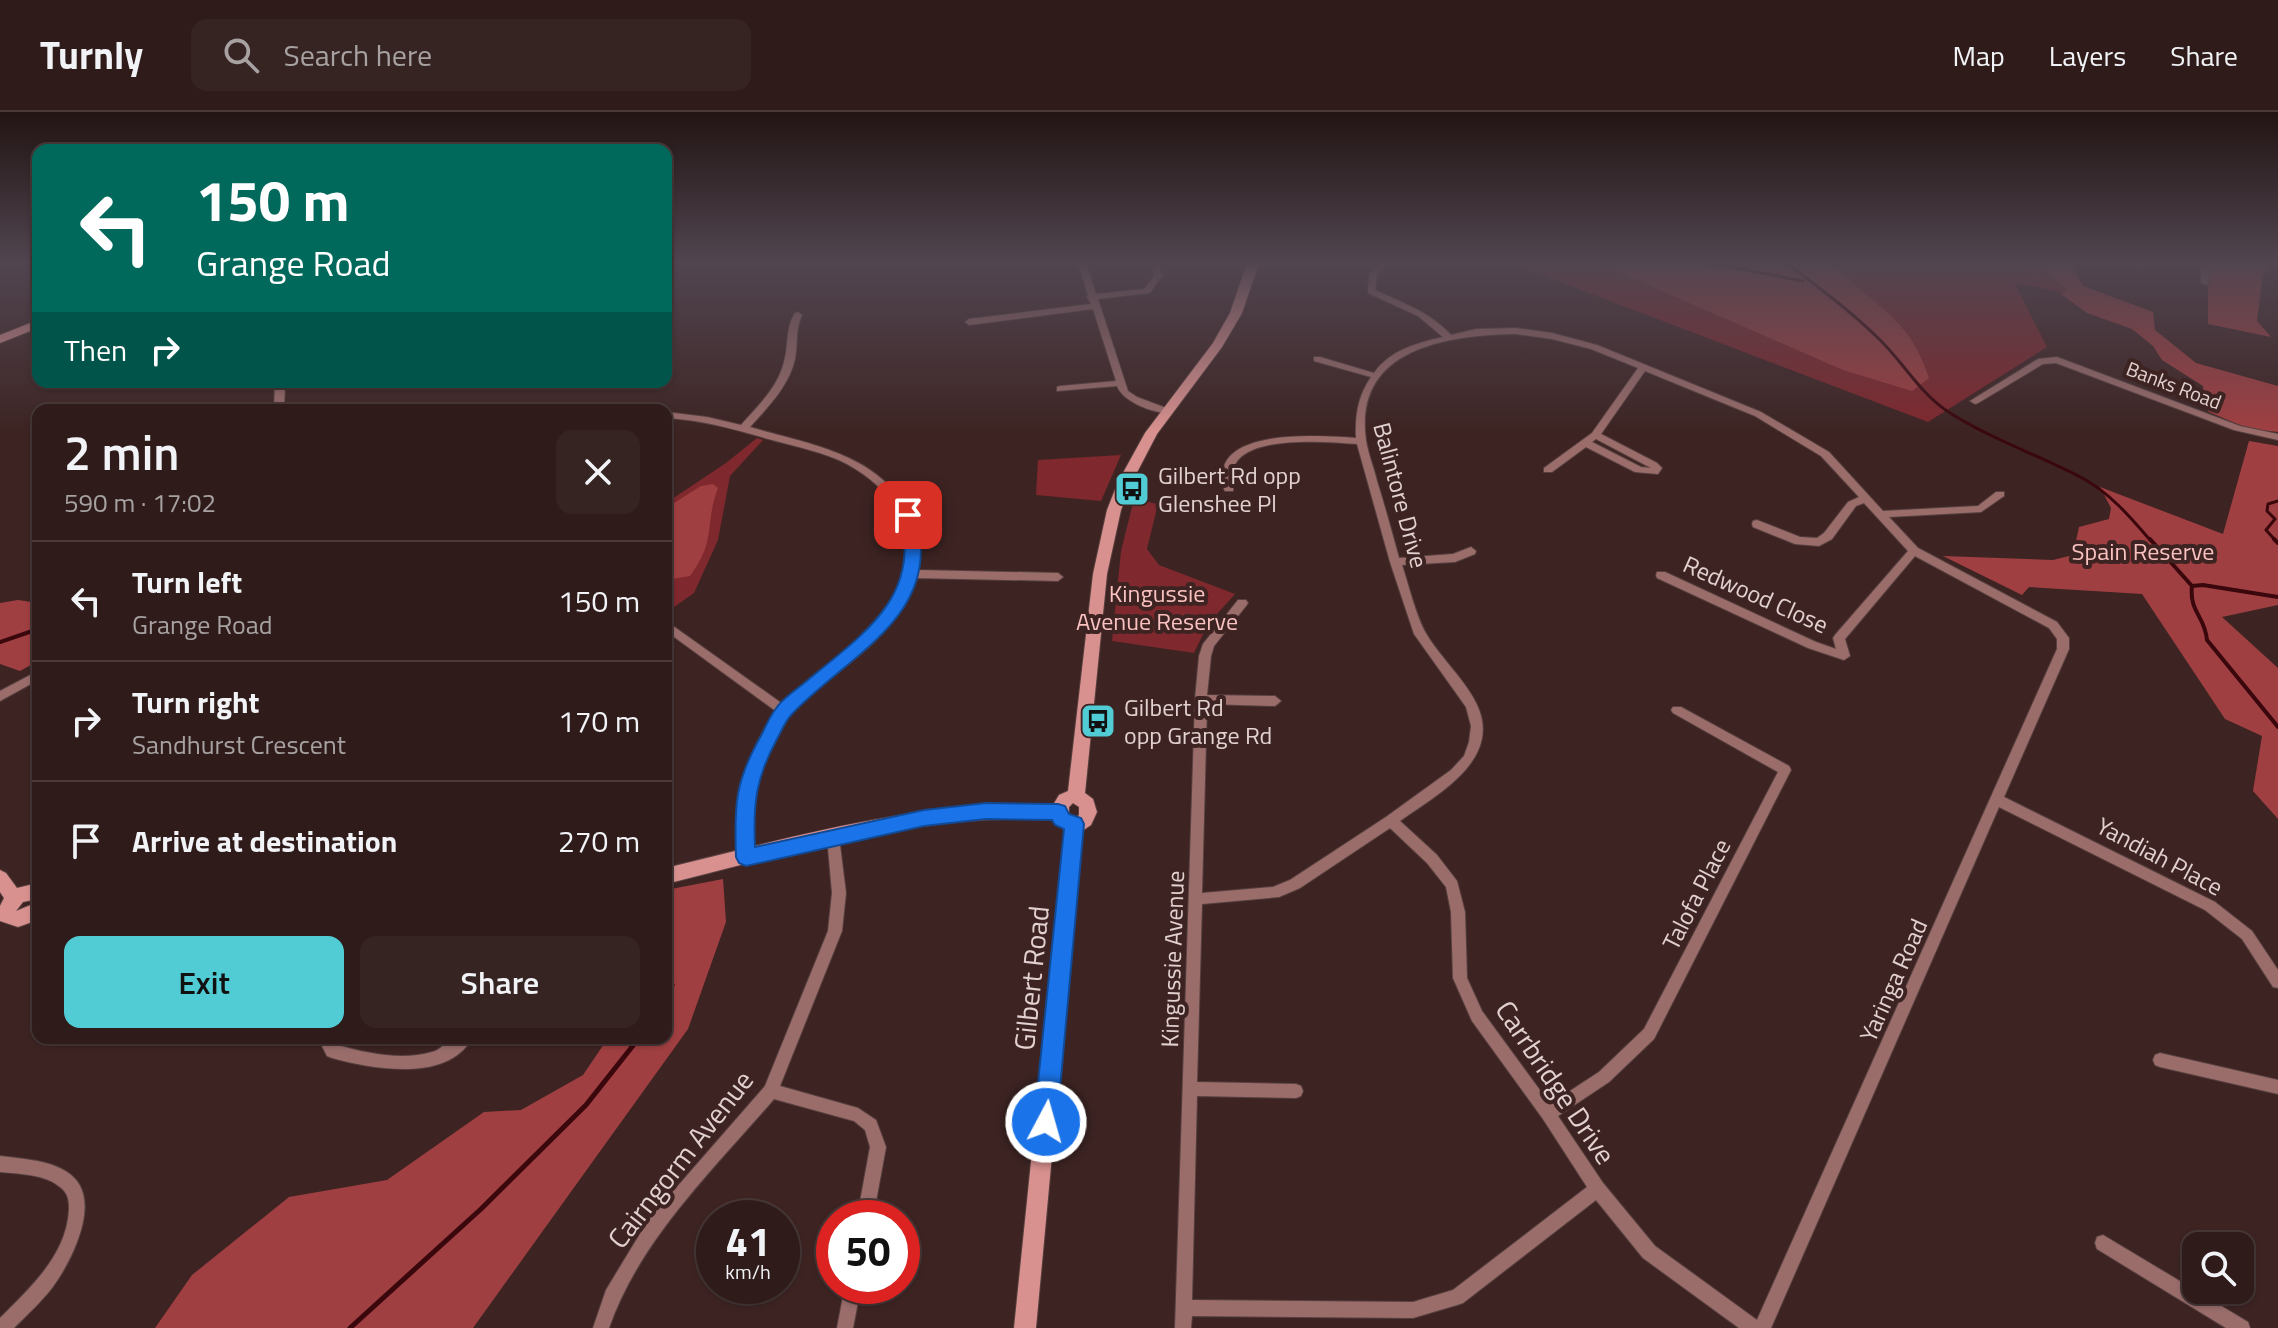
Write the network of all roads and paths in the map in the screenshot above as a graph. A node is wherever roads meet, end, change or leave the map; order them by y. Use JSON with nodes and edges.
{"nodes":[{"id":1,"x":795,"y":320,"type":"edge"},
{"id":2,"x":983,"y":320,"type":"edge"},
{"id":3,"x":1099,"y":320,"type":"edge"},
{"id":4,"x":1232,"y":320,"type":"edge"},
{"id":5,"x":1434,"y":320,"type":"edge"},
{"id":6,"x":969,"y":322,"type":"dead end"},
{"id":7,"x":32,"y":326,"type":"edge"},
{"id":8,"x":1447,"y":336,"type":"junction"},
{"id":9,"x":0,"y":339,"type":"edge"},
{"id":10,"x":1317,"y":359,"type":"dead end"},
{"id":11,"x":1643,"y":367,"type":"junction"},
{"id":12,"x":1376,"y":376,"type":"junction"},
{"id":13,"x":1121,"y":383,"type":"junction"},
{"id":14,"x":1060,"y":389,"type":"dead end"},
{"id":15,"x":1975,"y":401,"type":"dead end"},
{"id":16,"x":1166,"y":411,"type":"junction"},
{"id":17,"x":672,"y":415,"type":"edge"},
{"id":18,"x":743,"y":429,"type":"junction"},
{"id":19,"x":1595,"y":435,"type":"junction"},
{"id":20,"x":2278,"y":437,"type":"edge"},
{"id":21,"x":1361,"y":441,"type":"junction"},
{"id":22,"x":1586,"y":443,"type":"junction"},
{"id":23,"x":1548,"y":470,"type":"dead end"},
{"id":24,"x":1229,"y":489,"type":"dead end"},
{"id":25,"x":2000,"y":494,"type":"dead end"},
{"id":26,"x":1867,"y":498,"type":"junction"},
{"id":27,"x":1883,"y":514,"type":"junction"},
{"id":28,"x":1757,"y":524,"type":"dead end"},
{"id":29,"x":1471,"y":551,"type":"dead end"},
{"id":30,"x":1914,"y":551,"type":"junction"},
{"id":31,"x":1395,"y":562,"type":"junction"},
{"id":32,"x":912,"y":574,"type":"junction"},
{"id":33,"x":1661,"y":575,"type":"dead end"},
{"id":34,"x":1058,"y":577,"type":"dead end"},
{"id":35,"x":1242,"y":603,"type":"dead end"},
{"id":36,"x":672,"y":629,"type":"edge"},
{"id":37,"x":2063,"y":649,"type":"joint"},
{"id":38,"x":32,"y":678,"type":"edge"},
{"id":39,"x":0,"y":696,"type":"edge"},
{"id":40,"x":1201,"y":699,"type":"junction"},
{"id":41,"x":1275,"y":701,"type":"dead end"},
{"id":42,"x":1677,"y":710,"type":"dead end"},
{"id":43,"x":784,"y":711,"type":"junction"},
{"id":44,"x":1076,"y":797,"type":"junction"},
{"id":45,"x":1997,"y":800,"type":"junction"},
{"id":46,"x":1066,"y":818,"type":"junction"},
{"id":47,"x":1391,"y":821,"type":"junction"},
{"id":48,"x":833,"y":837,"type":"junction"},
{"id":49,"x":746,"y":857,"type":"junction"},
{"id":50,"x":672,"y":875,"type":"edge"},
{"id":51,"x":0,"y":878,"type":"edge"},
{"id":52,"x":32,"y":891,"type":"edge"},
{"id":53,"x":15,"y":899,"type":"junction"},
{"id":54,"x":1196,"y":899,"type":"junction"},
{"id":55,"x":32,"y":913,"type":"edge"},
{"id":56,"x":4,"y":920,"type":"edge"},
{"id":57,"x":2278,"y":982,"type":"edge"},
{"id":58,"x":328,"y":1044,"type":"edge"},
{"id":59,"x":457,"y":1044,"type":"edge"},
{"id":60,"x":2160,"y":1060,"type":"dead end"},
{"id":61,"x":2278,"y":1087,"type":"edge"},
{"id":62,"x":1190,"y":1089,"type":"junction"},
{"id":63,"x":771,"y":1091,"type":"junction"},
{"id":64,"x":1296,"y":1091,"type":"dead end"},
{"id":65,"x":1548,"y":1114,"type":"junction"},
{"id":66,"x":0,"y":1164,"type":"edge"},
{"id":67,"x":1597,"y":1189,"type":"junction"},
{"id":68,"x":868,"y":1200,"type":"edge"},
{"id":69,"x":2103,"y":1243,"type":"dead end"},
{"id":70,"x":850,"y":1304,"type":"edge"},
{"id":71,"x":1184,"y":1308,"type":"junction"},
{"id":72,"x":2,"y":1328,"type":"edge"},
{"id":73,"x":601,"y":1328,"type":"edge"},
{"id":74,"x":845,"y":1328,"type":"edge"},
{"id":75,"x":1025,"y":1328,"type":"edge"},
{"id":76,"x":1183,"y":1328,"type":"edge"},
{"id":77,"x":1753,"y":1328,"type":"edge"},
{"id":78,"x":1762,"y":1328,"type":"edge"},
{"id":79,"x":2242,"y":1328,"type":"edge"}],
"edges":[{"from":1,"to":18,"type":"street"},
{"from":2,"to":6,"type":"street"},
{"from":3,"to":13,"type":"street"},
{"from":4,"to":16,"type":"main road"},
{"from":5,"to":8,"type":"street"},
{"from":7,"to":9,"type":"main road"},
{"from":8,"to":11,"type":"street","name":"Balintore Drive"},
{"from":8,"to":12,"type":"street","name":"Balintore Drive"},
{"from":10,"to":12,"type":"street"},
{"from":11,"to":19,"type":"street"},
{"from":11,"to":26,"type":"street","name":"Balintore Drive"},
{"from":12,"to":21,"type":"street","name":"Balintore Drive"},
{"from":13,"to":14,"type":"street"},
{"from":13,"to":16,"type":"street"},
{"from":15,"to":20,"type":"street","name":"Banks Road"},
{"from":16,"to":44,"type":"main road"},
{"from":17,"to":18,"type":"street"},
{"from":18,"to":32,"type":"street"},
{"from":19,"to":22,"type":"street"},
{"from":19,"to":22,"type":"street"},
{"from":21,"to":24,"type":"street"},
{"from":21,"to":31,"type":"street","name":"Balintore Drive"},
{"from":22,"to":23,"type":"street"},
{"from":25,"to":27,"type":"street"},
{"from":26,"to":27,"type":"street","name":"Balintore Drive"},
{"from":26,"to":28,"type":"street"},
{"from":27,"to":30,"type":"street","name":"Balintore Drive"},
{"from":29,"to":31,"type":"street"},
{"from":30,"to":33,"type":"street","name":"Redwood Close"},
{"from":30,"to":37,"type":"street","name":"Balintore Drive"},
{"from":31,"to":47,"type":"street","name":"Balintore Drive"},
{"from":32,"to":34,"type":"street"},
{"from":32,"to":43,"type":"street"},
{"from":35,"to":40,"type":"street","name":"Kingussie Avenue"},
{"from":36,"to":43,"type":"street"},
{"from":37,"to":45,"type":"street","name":"Yaringa Road"},
{"from":38,"to":39,"type":"street"},
{"from":40,"to":41,"type":"street"},
{"from":40,"to":54,"type":"street","name":"Kingussie Avenue"},
{"from":42,"to":65,"type":"street","name":"Talofa Place"},
{"from":43,"to":49,"type":"street"},
{"from":44,"to":46,"type":"main road"},
{"from":44,"to":46,"type":"main road"},
{"from":45,"to":57,"type":"street","name":"Yandiah Place"},
{"from":45,"to":78,"type":"street","name":"Yaringa Road"},
{"from":46,"to":48,"type":"main road"},
{"from":46,"to":75,"type":"main road","name":"Gilbert Road"},
{"from":47,"to":54,"type":"street","name":"Balintore Drive"},
{"from":47,"to":65,"type":"street","name":"Carrbridge Drive"},
{"from":48,"to":49,"type":"main road"},
{"from":48,"to":63,"type":"street","name":"Cairngorm Avenue"},
{"from":49,"to":50,"type":"main road"},
{"from":51,"to":53,"type":"main road"},
{"from":52,"to":53,"type":"main road"},
{"from":53,"to":56,"type":"main road"},
{"from":54,"to":62,"type":"street","name":"Kingussie Avenue"},
{"from":55,"to":56,"type":"main road"},
{"from":58,"to":59,"type":"street"},
{"from":60,"to":61,"type":"street"},
{"from":62,"to":64,"type":"street"},
{"from":62,"to":71,"type":"street","name":"Kingussie Avenue"},
{"from":63,"to":68,"type":"street"},
{"from":63,"to":73,"type":"street","name":"Cairngorm Avenue"},
{"from":65,"to":67,"type":"street","name":"Carrbridge Drive"},
{"from":66,"to":72,"type":"street"},
{"from":67,"to":71,"type":"street"},
{"from":67,"to":77,"type":"street","name":"Carrbridge Drive"},
{"from":69,"to":79,"type":"street"},
{"from":70,"to":74,"type":"street"},
{"from":71,"to":76,"type":"street","name":"Kingussie Avenue"}]}
